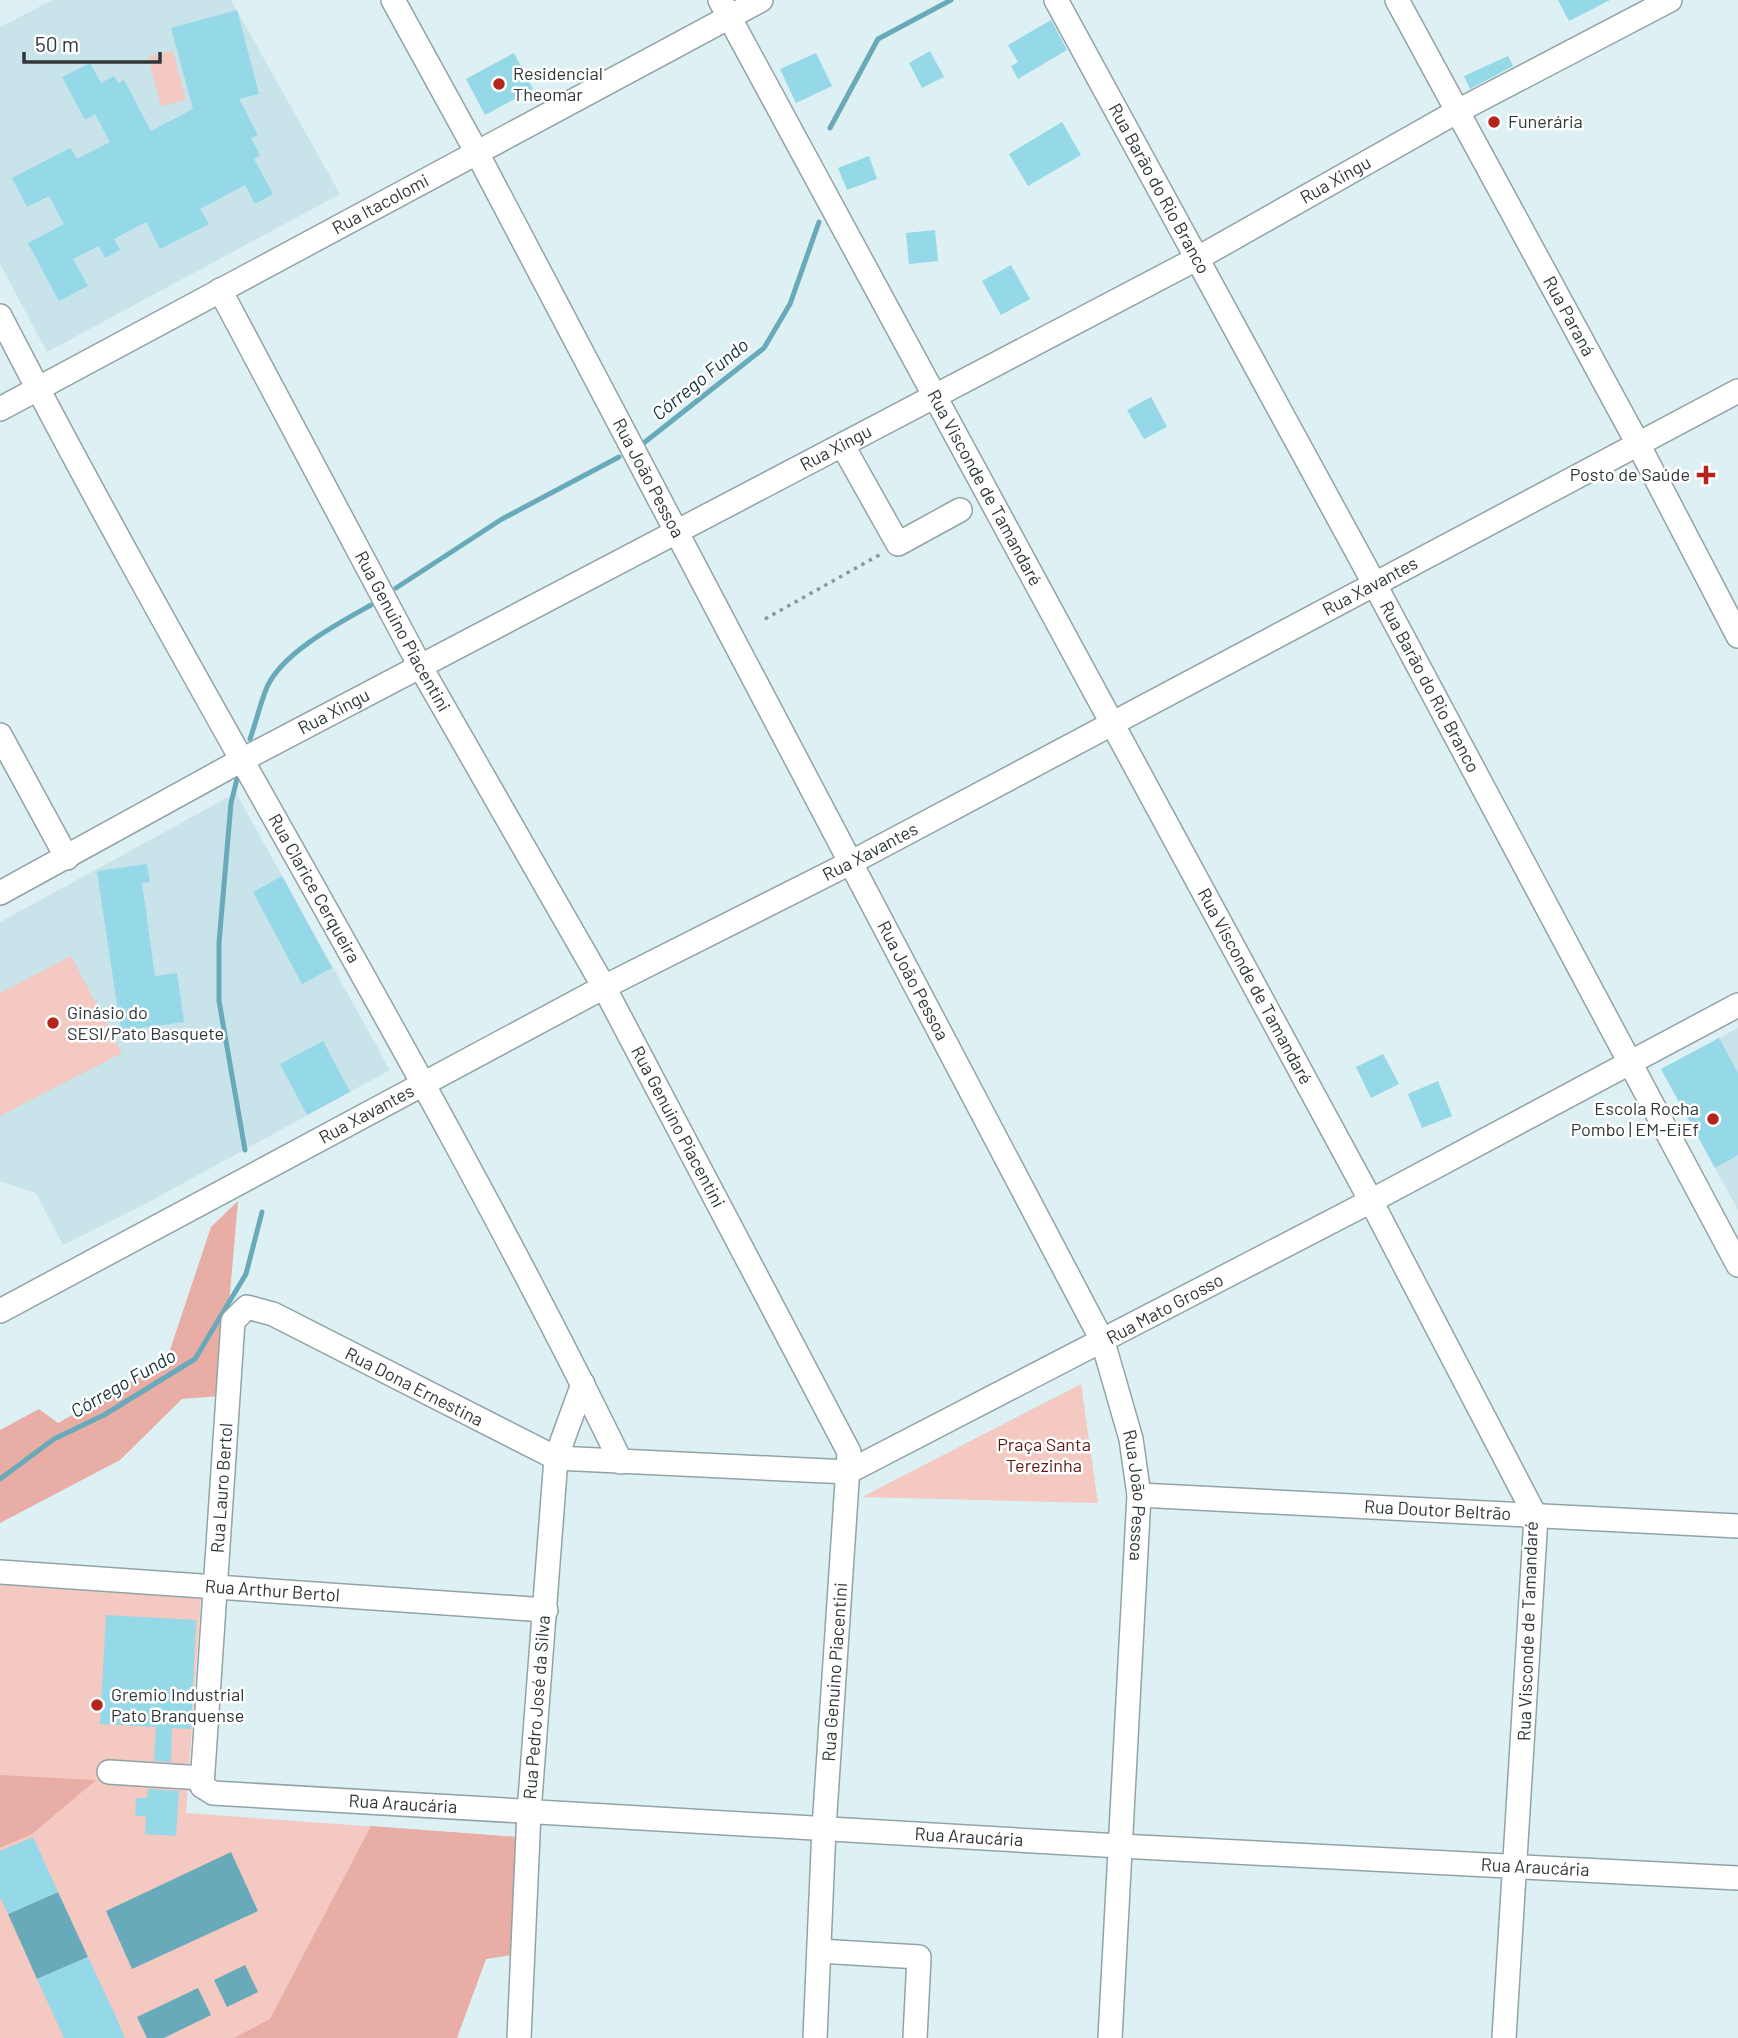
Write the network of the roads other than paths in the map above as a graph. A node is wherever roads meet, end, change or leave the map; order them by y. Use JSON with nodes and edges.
{"nodes":[{"id":1,"x":393,"y":0,"type":"edge"},
{"id":2,"x":761,"y":0,"type":"edge"},
{"id":3,"x":1056,"y":0,"type":"edge"},
{"id":4,"x":1397,"y":0,"type":"edge"},
{"id":5,"x":1670,"y":0,"type":"edge"},
{"id":6,"x":725,"y":8,"type":"edge"},
{"id":7,"x":1456,"y":113,"type":"junction"},
{"id":8,"x":476,"y":151,"type":"junction"},
{"id":9,"x":1198,"y":258,"type":"junction"},
{"id":10,"x":220,"y":290,"type":"junction"},
{"id":11,"x":0,"y":316,"type":"edge"},
{"id":12,"x":37,"y":389,"type":"junction"},
{"id":13,"x":1738,"y":391,"type":"edge"},
{"id":14,"x":934,"y":398,"type":"junction"},
{"id":15,"x":0,"y":409,"type":"edge"},
{"id":16,"x":1637,"y":442,"type":"junction"},
{"id":17,"x":843,"y":446,"type":"junction"},
{"id":18,"x":960,"y":510,"type":"dead end"},
{"id":19,"x":676,"y":534,"type":"junction"},
{"id":20,"x":1374,"y":583,"type":"junction"},
{"id":21,"x":1738,"y":636,"type":"edge"},
{"id":22,"x":421,"y":666,"type":"junction"},
{"id":23,"x":1112,"y":724,"type":"junction"},
{"id":24,"x":0,"y":735,"type":"edge"},
{"id":25,"x":240,"y":761,"type":"junction"},
{"id":26,"x":67,"y":858,"type":"junction"},
{"id":27,"x":852,"y":862,"type":"junction"},
{"id":28,"x":0,"y":893,"type":"edge"},
{"id":29,"x":604,"y":987,"type":"junction"},
{"id":30,"x":1738,"y":1004,"type":"edge"},
{"id":31,"x":1630,"y":1064,"type":"junction"},
{"id":32,"x":422,"y":1085,"type":"junction"},
{"id":33,"x":1371,"y":1201,"type":"junction"},
{"id":34,"x":1738,"y":1265,"type":"edge"},
{"id":35,"x":0,"y":1311,"type":"edge"},
{"id":36,"x":273,"y":1314,"type":"joint"},
{"id":37,"x":1103,"y":1342,"type":"junction"},
{"id":38,"x":583,"y":1384,"type":"junction"},
{"id":39,"x":556,"y":1458,"type":"junction"},
{"id":40,"x":621,"y":1462,"type":"junction"},
{"id":41,"x":848,"y":1472,"type":"junction"},
{"id":42,"x":1139,"y":1495,"type":"junction"},
{"id":43,"x":1536,"y":1517,"type":"junction"},
{"id":44,"x":1738,"y":1526,"type":"edge"},
{"id":45,"x":0,"y":1573,"type":"edge"},
{"id":46,"x":215,"y":1587,"type":"junction"},
{"id":47,"x":546,"y":1609,"type":"junction"},
{"id":48,"x":109,"y":1772,"type":"dead end"},
{"id":49,"x":202,"y":1782,"type":"junction"},
{"id":50,"x":529,"y":1812,"type":"junction"},
{"id":51,"x":824,"y":1828,"type":"junction"},
{"id":52,"x":1120,"y":1846,"type":"junction"},
{"id":53,"x":1517,"y":1868,"type":"junction"},
{"id":54,"x":1738,"y":1878,"type":"edge"},
{"id":55,"x":820,"y":1951,"type":"junction"},
{"id":56,"x":519,"y":2038,"type":"edge"},
{"id":57,"x":815,"y":2038,"type":"edge"},
{"id":58,"x":915,"y":2038,"type":"edge"},
{"id":59,"x":1110,"y":2038,"type":"edge"},
{"id":60,"x":1504,"y":2038,"type":"edge"}],
"edges":[{"from":1,"to":8,"type":"street","name":"Rua João Pessoa"},
{"from":2,"to":6,"type":"street","name":"Rua Itacolomi"},
{"from":3,"to":9,"type":"street","name":"Rua Barão do Rio Branco"},
{"from":4,"to":7,"type":"street","name":"Rua Paraná"},
{"from":5,"to":7,"type":"street","name":"Rua Xingu"},
{"from":6,"to":8,"type":"street","name":"Rua Itacolomi"},
{"from":6,"to":14,"type":"street","name":"Rua Visconde de Tamandaré"},
{"from":7,"to":9,"type":"street","name":"Rua Xingu"},
{"from":7,"to":16,"type":"street","name":"Rua Paraná"},
{"from":8,"to":10,"type":"street","name":"Rua Itacolomi"},
{"from":8,"to":19,"type":"street","name":"Rua João Pessoa"},
{"from":9,"to":14,"type":"street","name":"Rua Xingu"},
{"from":9,"to":20,"type":"street","name":"Rua Barão do Rio Branco"},
{"from":10,"to":12,"type":"street","name":"Rua Itacolomi"},
{"from":10,"to":22,"type":"street","name":"Rua Genuino Piacentini"},
{"from":11,"to":12,"type":"street","name":"Rua Clarice Cerqueira"},
{"from":12,"to":15,"type":"street","name":"Rua Itacolomi"},
{"from":12,"to":25,"type":"street","name":"Rua Clarice Cerqueira"},
{"from":13,"to":16,"type":"street","name":"Rua Xavantes"},
{"from":14,"to":17,"type":"street","name":"Rua Xingu"},
{"from":14,"to":23,"type":"street","name":"Rua Visconde de Tamandaré"},
{"from":16,"to":20,"type":"street","name":"Rua Xavantes"},
{"from":16,"to":21,"type":"street","name":"Rua Paraná"},
{"from":17,"to":18,"type":"street"},
{"from":17,"to":19,"type":"street","name":"Rua Xingu"},
{"from":19,"to":22,"type":"street","name":"Rua Xingu"},
{"from":19,"to":27,"type":"street","name":"Rua João Pessoa"},
{"from":20,"to":23,"type":"street","name":"Rua Xavantes"},
{"from":20,"to":31,"type":"street","name":"Rua Barão do Rio Branco"},
{"from":22,"to":25,"type":"street","name":"Rua Xingu"},
{"from":22,"to":29,"type":"street","name":"Rua Genuino Piacentini"},
{"from":23,"to":27,"type":"street","name":"Rua Xavantes"},
{"from":23,"to":33,"type":"street","name":"Rua Visconde de Tamandaré"},
{"from":24,"to":26,"type":"street"},
{"from":25,"to":26,"type":"street","name":"Rua Xingu"},
{"from":25,"to":32,"type":"street","name":"Rua Clarice Cerqueira"},
{"from":26,"to":28,"type":"street","name":"Rua Xingu"},
{"from":27,"to":29,"type":"street","name":"Rua Xavantes"},
{"from":27,"to":37,"type":"street","name":"Rua João Pessoa"},
{"from":29,"to":32,"type":"street","name":"Rua Xavantes"},
{"from":29,"to":41,"type":"street","name":"Rua Genuino Piacentini"},
{"from":30,"to":31,"type":"street","name":"Rua Mato Grosso"},
{"from":31,"to":33,"type":"street","name":"Rua Mato Grosso"},
{"from":31,"to":34,"type":"street","name":"Rua Barão do Rio Branco"},
{"from":32,"to":35,"type":"street","name":"Rua Xavantes"},
{"from":32,"to":38,"type":"street","name":"Rua Clarice Cerqueira"},
{"from":33,"to":37,"type":"street","name":"Rua Mato Grosso"},
{"from":33,"to":43,"type":"street","name":"Rua Visconde de Tamandaré"},
{"from":36,"to":39,"type":"street","name":"Rua Dona Ernestina"},
{"from":36,"to":46,"type":"street","name":"Rua Lauro Bertol"},
{"from":37,"to":41,"type":"street","name":"Rua Mato Grosso"},
{"from":37,"to":42,"type":"street","name":"Rua João Pessoa"},
{"from":38,"to":39,"type":"street","name":"Rua Pedro José da Silva"},
{"from":38,"to":40,"type":"street","name":"Rua Clarice Cerqueira"},
{"from":39,"to":40,"type":"street","name":"Rua Mato Grosso"},
{"from":39,"to":47,"type":"street","name":"Rua Pedro José da Silva"},
{"from":40,"to":41,"type":"street","name":"Rua Mato Grosso"},
{"from":41,"to":51,"type":"street","name":"Rua Genuino Piacentini"},
{"from":42,"to":43,"type":"street","name":"Rua Doutor Beltrão"},
{"from":42,"to":52,"type":"street","name":"Rua João Pessoa"},
{"from":43,"to":44,"type":"street","name":"Rua Doutor Beltrão"},
{"from":43,"to":53,"type":"street","name":"Rua Visconde de Tamandaré"},
{"from":45,"to":46,"type":"street","name":"Rua Arthur Bertol"},
{"from":46,"to":47,"type":"street","name":"Rua Arthur Bertol"},
{"from":46,"to":49,"type":"street","name":"Rua Lauro Bertol"},
{"from":47,"to":50,"type":"street","name":"Rua Pedro José da Silva"},
{"from":48,"to":49,"type":"street","name":"Rua Araucária"},
{"from":49,"to":50,"type":"street","name":"Rua Araucária"},
{"from":50,"to":51,"type":"street","name":"Rua Araucária"},
{"from":50,"to":56,"type":"street","name":"Rua Pedro José da Silva"},
{"from":51,"to":52,"type":"street","name":"Rua Araucária"},
{"from":51,"to":55,"type":"street","name":"Rua Genuino Piacentini"},
{"from":52,"to":53,"type":"street","name":"Rua Araucária"},
{"from":52,"to":59,"type":"street","name":"Rua João Pessoa"},
{"from":53,"to":54,"type":"street","name":"Rua Araucária"},
{"from":53,"to":60,"type":"street","name":"Rua Visconde de Tamandaré"},
{"from":55,"to":57,"type":"street","name":"Rua Genuino Piacentini"},
{"from":55,"to":58,"type":"street"}]}
